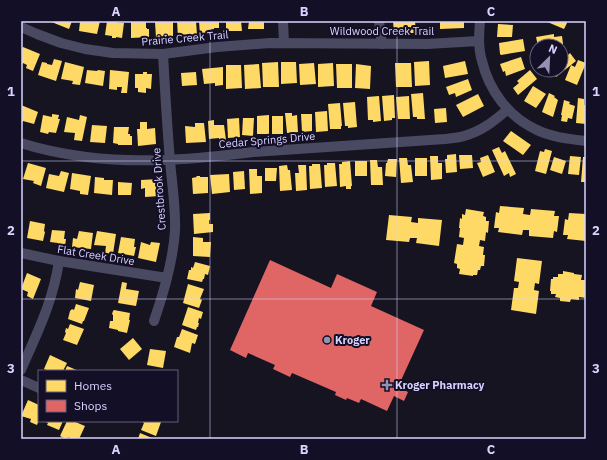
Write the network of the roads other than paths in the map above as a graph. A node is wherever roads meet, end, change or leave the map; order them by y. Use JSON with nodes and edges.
{"nodes":[{"id":1,"x":283,"y":21,"type":"edge"},
{"id":2,"x":379,"y":21,"type":"edge"},
{"id":3,"x":480,"y":21,"type":"edge"},
{"id":4,"x":21,"y":27,"type":"edge"},
{"id":5,"x":479,"y":41,"type":"junction"},
{"id":6,"x":284,"y":43,"type":"junction"},
{"id":7,"x":382,"y":44,"type":"junction"},
{"id":8,"x":163,"y":54,"type":"junction"},
{"id":9,"x":508,"y":110,"type":"junction"},
{"id":10,"x":586,"y":141,"type":"edge"},
{"id":11,"x":21,"y":143,"type":"edge"},
{"id":12,"x":170,"y":160,"type":"junction"},
{"id":13,"x":21,"y":253,"type":"edge"},
{"id":14,"x":59,"y":262,"type":"junction"},
{"id":15,"x":167,"y":278,"type":"junction"},
{"id":16,"x":154,"y":321,"type":"dead end"},
{"id":17,"x":21,"y":370,"type":"edge"},
{"id":18,"x":21,"y":380,"type":"edge"},
{"id":19,"x":38,"y":388,"type":"edge"}],
"edges":[{"from":1,"to":6,"type":"street"},
{"from":2,"to":7,"type":"street"},
{"from":3,"to":5,"type":"street"},
{"from":4,"to":8,"type":"street","name":"Prairie Creek Trail"},
{"from":5,"to":7,"type":"street","name":"Wildwood Creek Trail"},
{"from":5,"to":9,"type":"street"},
{"from":6,"to":7,"type":"street","name":"Wildwood Creek Trail"},
{"from":6,"to":8,"type":"street","name":"Prairie Creek Trail"},
{"from":8,"to":12,"type":"street","name":"Crestbrook Drive"},
{"from":9,"to":10,"type":"street"},
{"from":9,"to":12,"type":"street","name":"Cedar Springs Drive"},
{"from":11,"to":12,"type":"street","name":"Cedar Springs Drive"},
{"from":12,"to":15,"type":"street","name":"Crestbrook Drive"},
{"from":13,"to":14,"type":"street","name":"Flat Creek Drive"},
{"from":14,"to":15,"type":"street","name":"Flat Creek Drive"},
{"from":14,"to":17,"type":"street"},
{"from":15,"to":16,"type":"street","name":"Crestbrook Drive"},
{"from":18,"to":19,"type":"street"}]}
